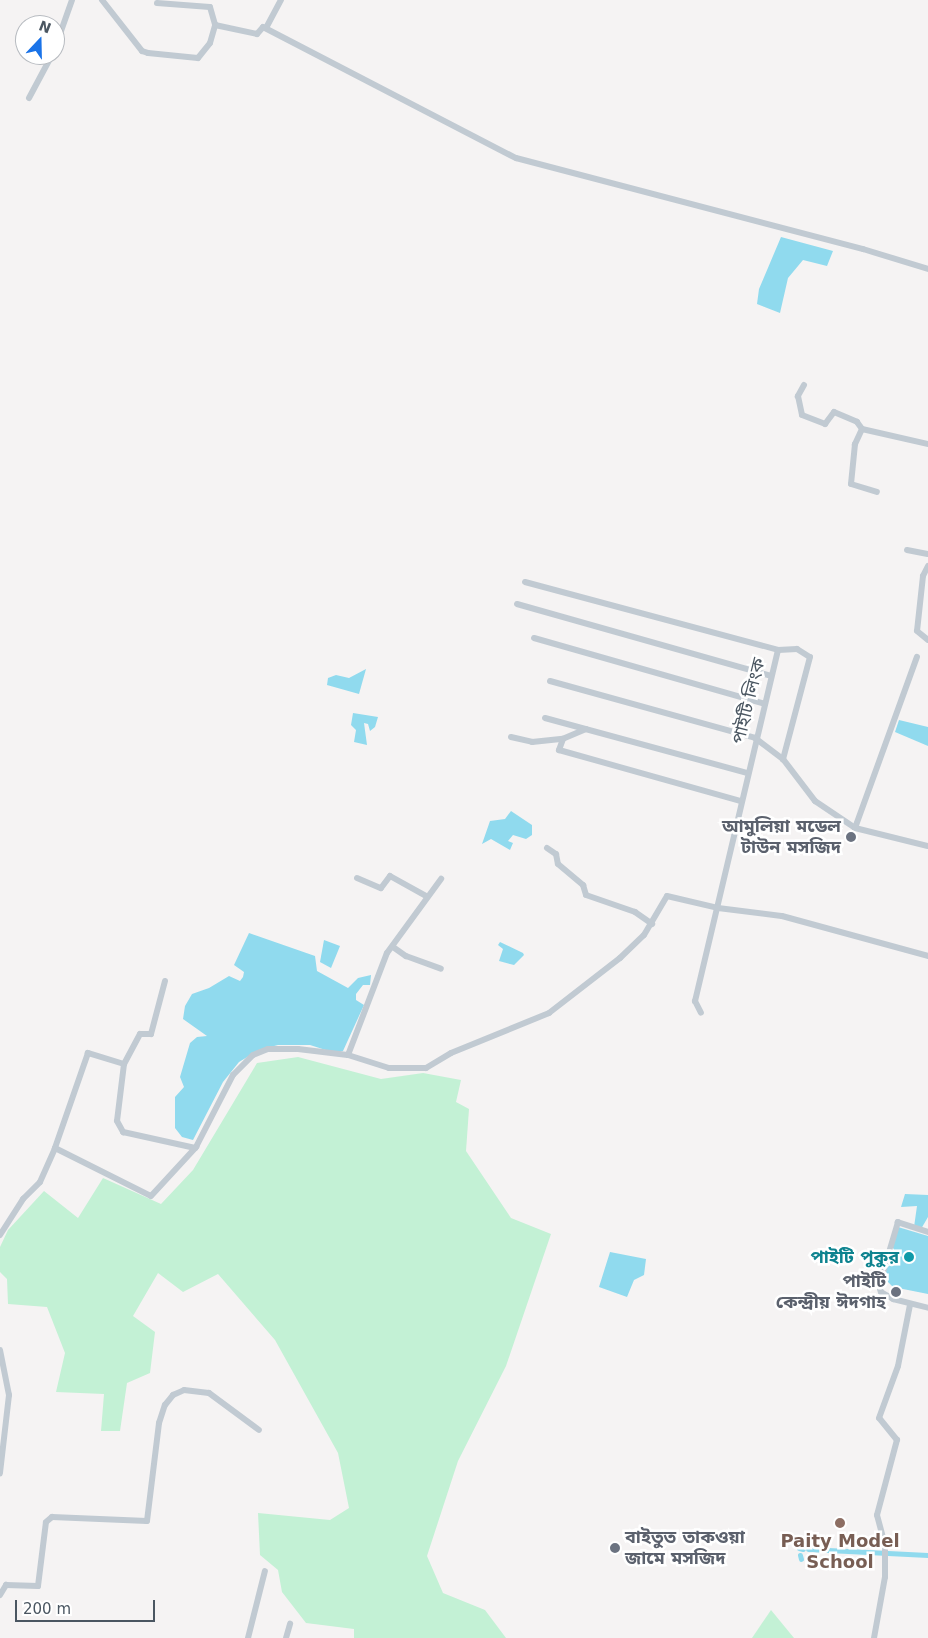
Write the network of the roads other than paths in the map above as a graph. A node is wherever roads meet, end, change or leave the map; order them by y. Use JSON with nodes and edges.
{"nodes":[{"id":1,"x":72,"y":0,"type":"edge"},
{"id":2,"x":102,"y":0,"type":"edge"},
{"id":3,"x":281,"y":0,"type":"edge"},
{"id":4,"x":157,"y":2,"type":"dead end"},
{"id":5,"x":65,"y":20,"type":"edge"},
{"id":6,"x":216,"y":25,"type":"junction"},
{"id":7,"x":266,"y":28,"type":"junction"},
{"id":8,"x":47,"y":65,"type":"edge"},
{"id":9,"x":29,"y":98,"type":"dead end"},
{"id":10,"x":928,"y":269,"type":"edge"},
{"id":11,"x":804,"y":386,"type":"dead end"},
{"id":12,"x":862,"y":429,"type":"junction"},
{"id":13,"x":928,"y":444,"type":"edge"},
{"id":14,"x":877,"y":492,"type":"dead end"},
{"id":15,"x":907,"y":550,"type":"dead end"},
{"id":16,"x":928,"y":554,"type":"edge"},
{"id":17,"x":928,"y":566,"type":"edge"},
{"id":18,"x":525,"y":582,"type":"dead end"},
{"id":19,"x":517,"y":604,"type":"dead end"},
{"id":20,"x":534,"y":638,"type":"dead end"},
{"id":21,"x":928,"y":640,"type":"edge"},
{"id":22,"x":778,"y":650,"type":"junction"},
{"id":23,"x":917,"y":657,"type":"dead end"},
{"id":24,"x":772,"y":676,"type":"junction"},
{"id":25,"x":550,"y":681,"type":"dead end"},
{"id":26,"x":765,"y":704,"type":"junction"},
{"id":27,"x":546,"y":718,"type":"dead end"},
{"id":28,"x":586,"y":729,"type":"junction"},
{"id":29,"x":512,"y":737,"type":"dead end"},
{"id":30,"x":755,"y":738,"type":"junction"},
{"id":31,"x":563,"y":739,"type":"junction"},
{"id":32,"x":783,"y":759,"type":"junction"},
{"id":33,"x":748,"y":773,"type":"junction"},
{"id":34,"x":741,"y":801,"type":"junction"},
{"id":35,"x":855,"y":828,"type":"junction"},
{"id":36,"x":928,"y":846,"type":"edge"},
{"id":37,"x":547,"y":848,"type":"dead end"},
{"id":38,"x":357,"y":878,"type":"dead end"},
{"id":39,"x":441,"y":878,"type":"dead end"},
{"id":40,"x":426,"y":896,"type":"junction"},
{"id":41,"x":718,"y":908,"type":"junction"},
{"id":42,"x":652,"y":924,"type":"junction"},
{"id":43,"x":393,"y":947,"type":"junction"},
{"id":44,"x":928,"y":956,"type":"edge"},
{"id":45,"x":442,"y":969,"type":"dead end"},
{"id":46,"x":165,"y":981,"type":"dead end"},
{"id":47,"x":702,"y":1014,"type":"dead end"},
{"id":48,"x":348,"y":1055,"type":"junction"},
{"id":49,"x":124,"y":1064,"type":"junction"},
{"id":50,"x":55,"y":1148,"type":"junction"},
{"id":51,"x":195,"y":1148,"type":"junction"},
{"id":52,"x":928,"y":1232,"type":"edge"},
{"id":53,"x":0,"y":1235,"type":"edge"},
{"id":54,"x":910,"y":1305,"type":"junction"},
{"id":55,"x":928,"y":1308,"type":"edge"},
{"id":56,"x":0,"y":1350,"type":"edge"},
{"id":57,"x":2,"y":1363,"type":"edge"},
{"id":58,"x":258,"y":1430,"type":"dead end"},
{"id":59,"x":0,"y":1473,"type":"edge"},
{"id":60,"x":265,"y":1571,"type":"dead end"},
{"id":61,"x":0,"y":1595,"type":"edge"},
{"id":62,"x":290,"y":1624,"type":"dead end"},
{"id":63,"x":248,"y":1638,"type":"edge"},
{"id":64,"x":286,"y":1638,"type":"edge"},
{"id":65,"x":874,"y":1638,"type":"edge"}],
"edges":[{"from":1,"to":5,"type":"street"},
{"from":2,"to":6,"type":"street"},
{"from":3,"to":7,"type":"street"},
{"from":4,"to":6,"type":"street"},
{"from":6,"to":7,"type":"street"},
{"from":7,"to":10,"type":"street"},
{"from":8,"to":9,"type":"street"},
{"from":11,"to":12,"type":"street"},
{"from":12,"to":13,"type":"street"},
{"from":12,"to":14,"type":"street"},
{"from":15,"to":16,"type":"street"},
{"from":17,"to":21,"type":"street"},
{"from":18,"to":22,"type":"street","name":"পাইটি লিংক"},
{"from":19,"to":24,"type":"street"},
{"from":20,"to":26,"type":"street"},
{"from":22,"to":24,"type":"street","name":"পাইটি লিংক"},
{"from":22,"to":32,"type":"street"},
{"from":23,"to":35,"type":"street"},
{"from":24,"to":26,"type":"street","name":"পাইটি লিংক"},
{"from":25,"to":30,"type":"street"},
{"from":26,"to":30,"type":"street","name":"পাইটি লিংক"},
{"from":27,"to":28,"type":"street"},
{"from":28,"to":31,"type":"street"},
{"from":28,"to":33,"type":"street"},
{"from":29,"to":31,"type":"street"},
{"from":30,"to":32,"type":"street"},
{"from":30,"to":33,"type":"street","name":"পাইটি লিংক"},
{"from":31,"to":34,"type":"street"},
{"from":32,"to":35,"type":"street"},
{"from":33,"to":34,"type":"street","name":"পাইটি লিংক"},
{"from":34,"to":41,"type":"street","name":"পাইটি লিংক"},
{"from":35,"to":36,"type":"street"},
{"from":37,"to":42,"type":"street"},
{"from":38,"to":40,"type":"street"},
{"from":39,"to":40,"type":"street"},
{"from":40,"to":43,"type":"street"},
{"from":41,"to":42,"type":"street"},
{"from":41,"to":44,"type":"street"},
{"from":41,"to":47,"type":"street","name":"পাইটি লিংক"},
{"from":42,"to":48,"type":"street"},
{"from":43,"to":45,"type":"street"},
{"from":43,"to":48,"type":"street"},
{"from":46,"to":49,"type":"street"},
{"from":48,"to":51,"type":"street"},
{"from":49,"to":50,"type":"street"},
{"from":49,"to":51,"type":"street"},
{"from":50,"to":51,"type":"street"},
{"from":50,"to":53,"type":"street"},
{"from":52,"to":54,"type":"street"},
{"from":54,"to":55,"type":"street"},
{"from":54,"to":65,"type":"street"},
{"from":56,"to":57,"type":"street"},
{"from":57,"to":59,"type":"street"},
{"from":58,"to":61,"type":"street"},
{"from":60,"to":63,"type":"street"},
{"from":62,"to":64,"type":"street"}]}
